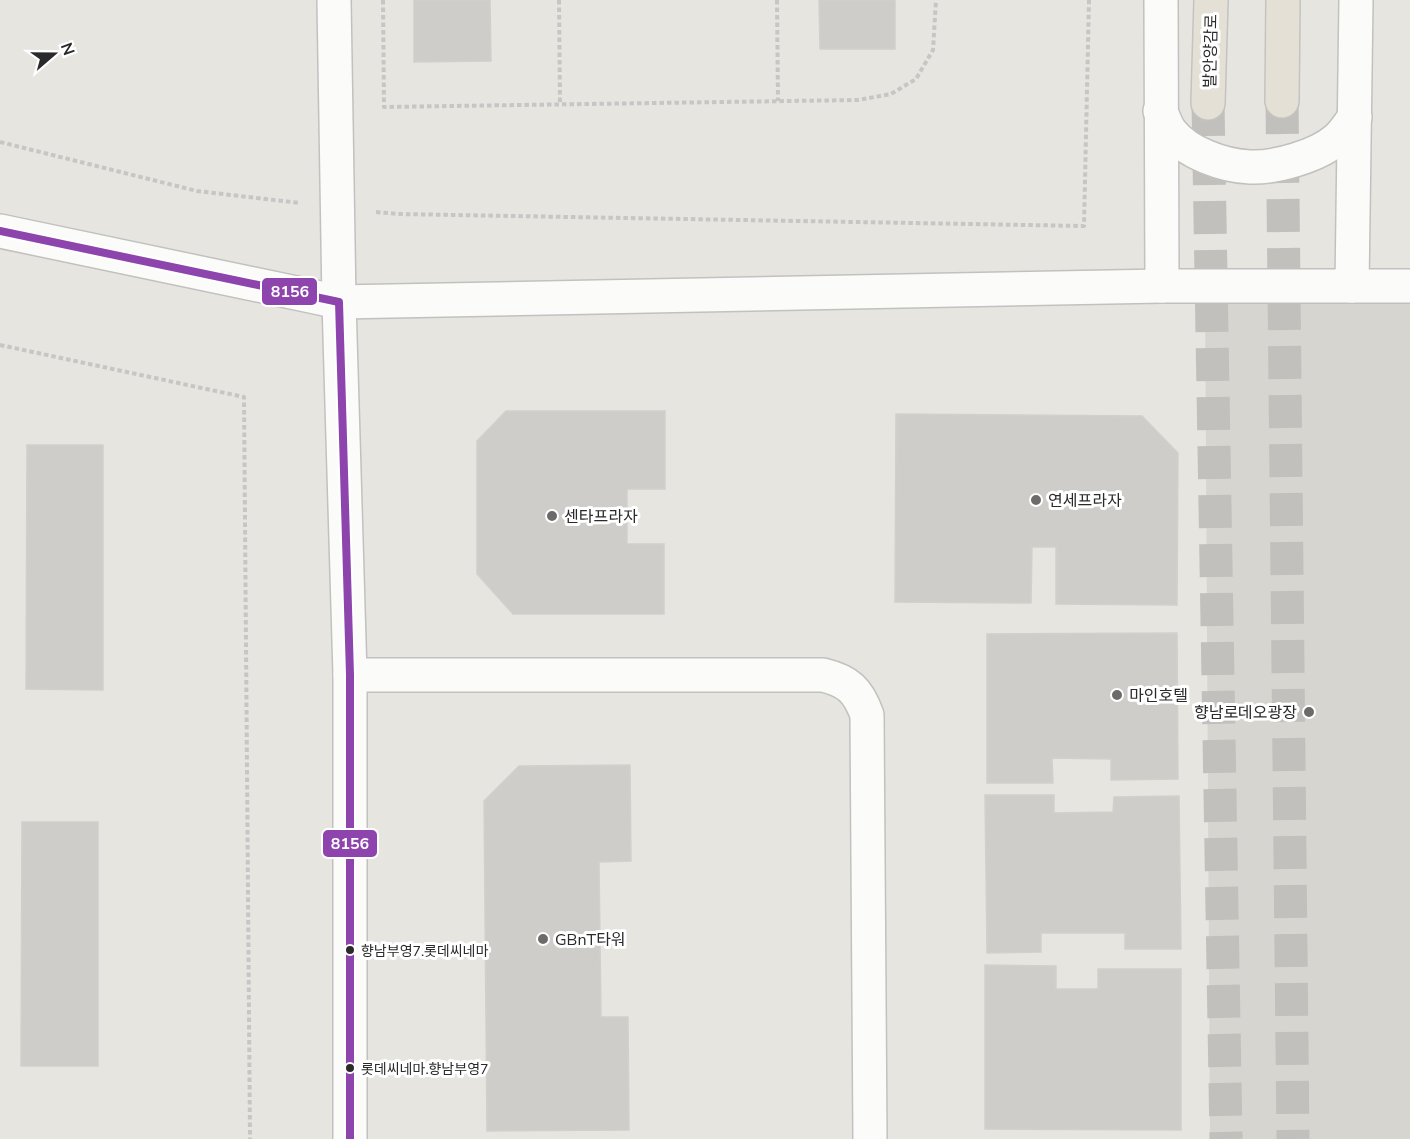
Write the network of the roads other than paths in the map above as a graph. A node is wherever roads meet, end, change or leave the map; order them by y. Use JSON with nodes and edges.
{"nodes":[{"id":1,"x":334,"y":0,"type":"edge"},
{"id":2,"x":1161,"y":0,"type":"edge"},
{"id":3,"x":1211,"y":0,"type":"edge"},
{"id":4,"x":1283,"y":0,"type":"edge"},
{"id":5,"x":1356,"y":0,"type":"edge"},
{"id":6,"x":1282,"y":101,"type":"tunnel mouth"},
{"id":7,"x":1208,"y":103,"type":"tunnel mouth"},
{"id":8,"x":1160,"y":111,"type":"junction"},
{"id":9,"x":1355,"y":117,"type":"junction"},
{"id":10,"x":0,"y":231,"type":"edge"},
{"id":11,"x":1162,"y":286,"type":"junction"},
{"id":12,"x":1352,"y":286,"type":"junction"},
{"id":13,"x":1410,"y":286,"type":"edge"},
{"id":14,"x":339,"y":302,"type":"junction"},
{"id":15,"x":350,"y":675,"type":"junction"},
{"id":16,"x":350,"y":1139,"type":"edge"},
{"id":17,"x":870,"y":1139,"type":"edge"}],
"edges":[{"from":1,"to":14,"type":"street"},
{"from":2,"to":8,"type":"street"},
{"from":3,"to":7,"type":"highway","name":"발안양감로"},
{"from":4,"to":6,"type":"highway"},
{"from":5,"to":9,"type":"street"},
{"from":8,"to":9,"type":"street"},
{"from":8,"to":11,"type":"street"},
{"from":9,"to":12,"type":"street"},
{"from":10,"to":14,"type":"street"},
{"from":11,"to":12,"type":"street"},
{"from":11,"to":14,"type":"street"},
{"from":12,"to":13,"type":"street"},
{"from":14,"to":15,"type":"street"},
{"from":15,"to":16,"type":"street"},
{"from":15,"to":17,"type":"street"}]}
